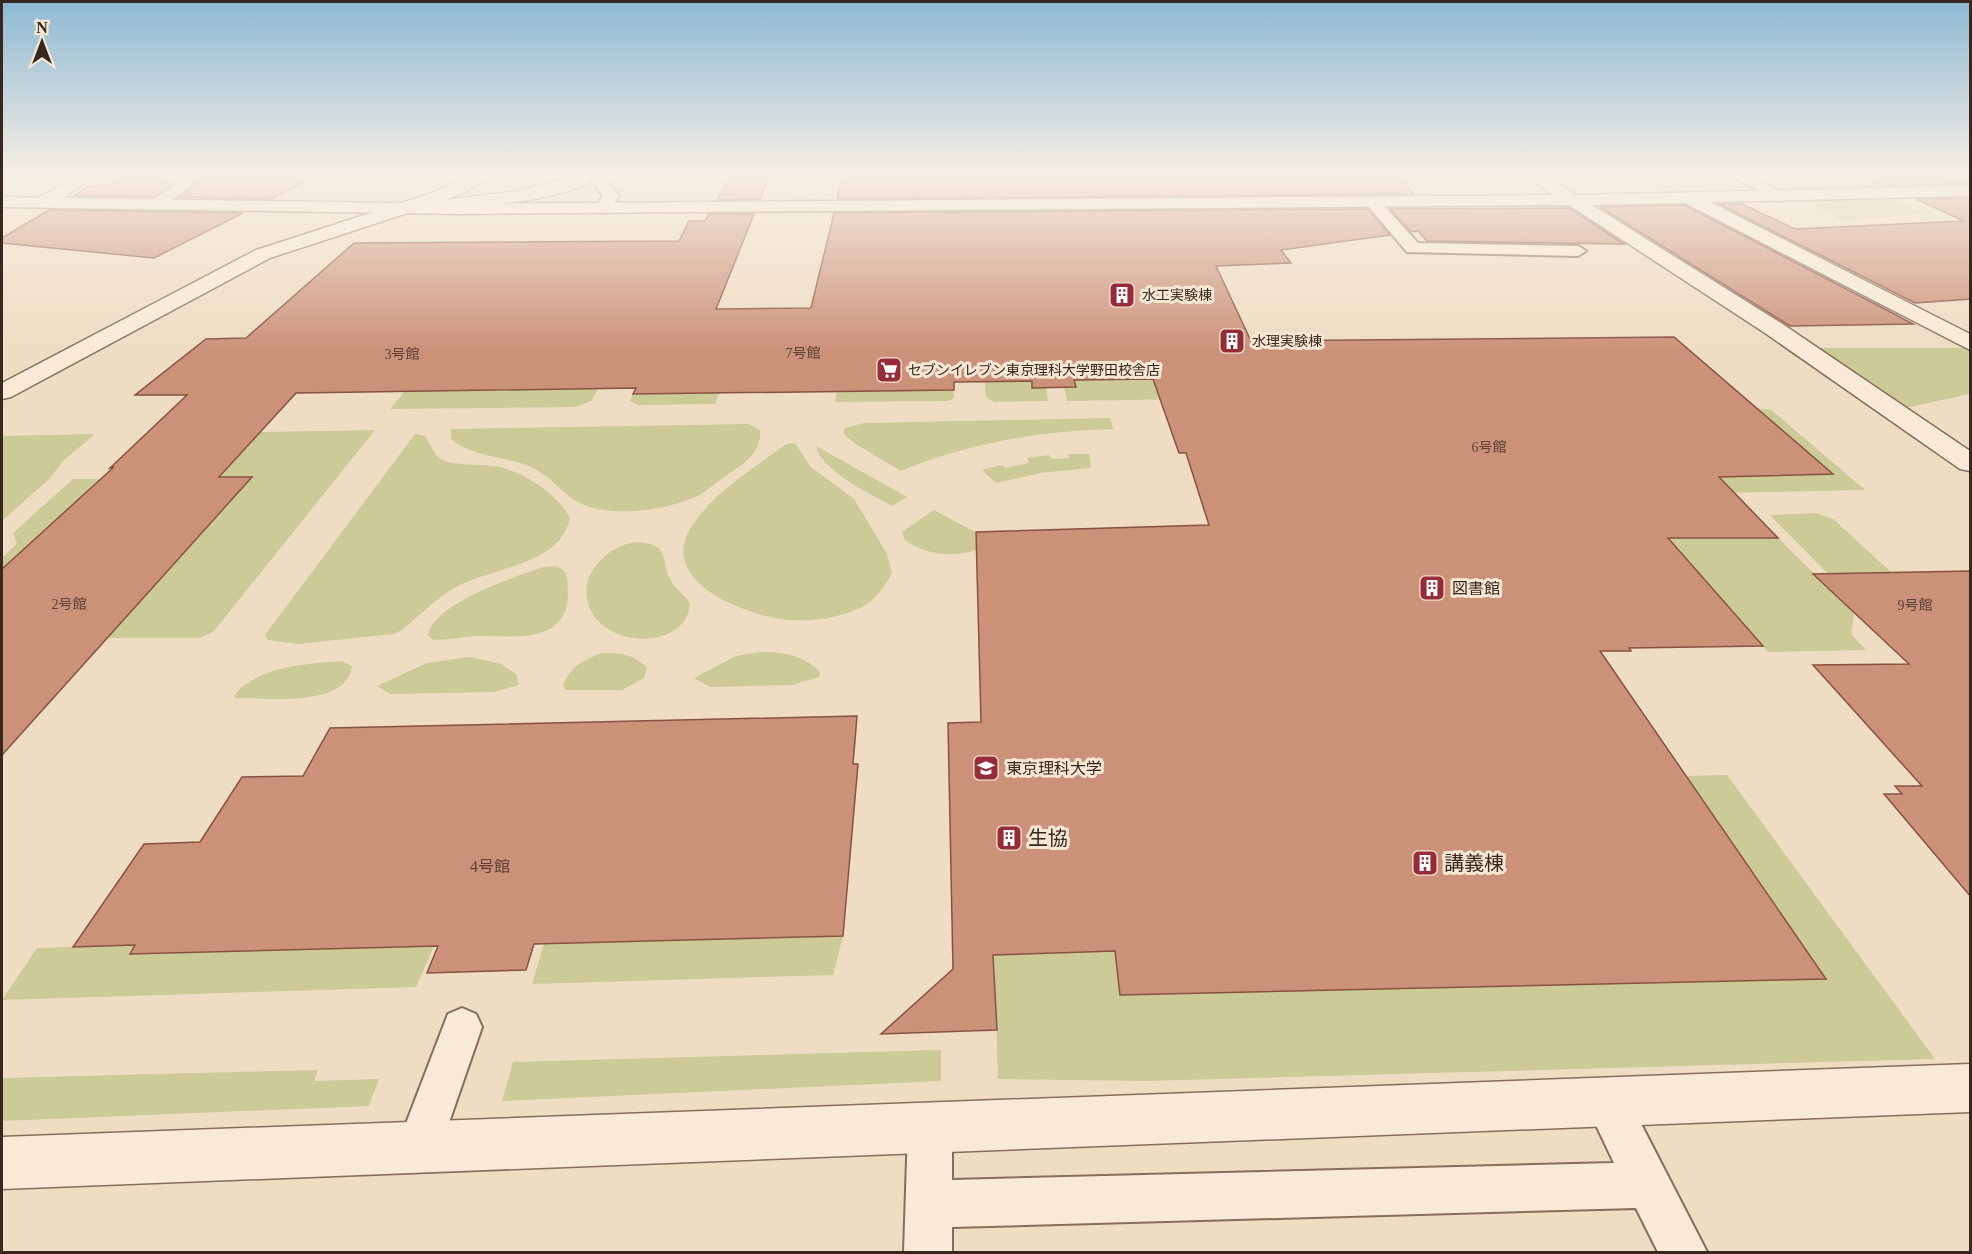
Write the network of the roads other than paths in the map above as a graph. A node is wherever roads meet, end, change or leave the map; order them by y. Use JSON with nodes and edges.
{"nodes":[{"id":1,"x":312,"y":235,"type":"edge"},
{"id":2,"x":1403,"y":235,"type":"edge"},
{"id":3,"x":1624,"y":235,"type":"edge"},
{"id":4,"x":1759,"y":235,"type":"edge"},
{"id":5,"x":1578,"y":251,"type":"dead end"},
{"id":6,"x":1971,"y":343,"type":"edge"},
{"id":7,"x":2,"y":392,"type":"edge"},
{"id":8,"x":1971,"y":463,"type":"edge"},
{"id":9,"x":462,"y":1028,"type":"dead end"},
{"id":10,"x":1971,"y":1088,"type":"edge"},
{"id":11,"x":1607,"y":1102,"type":"junction"},
{"id":12,"x":930,"y":1128,"type":"junction"},
{"id":13,"x":419,"y":1147,"type":"junction"},
{"id":14,"x":2,"y":1163,"type":"edge"},
{"id":15,"x":1649,"y":1185,"type":"junction"},
{"id":16,"x":929,"y":1204,"type":"junction"},
{"id":17,"x":928,"y":1252,"type":"edge"},
{"id":18,"x":1683,"y":1252,"type":"edge"}],
"edges":[{"from":1,"to":7,"type":"street"},
{"from":2,"to":5,"type":"lane"},
{"from":3,"to":8,"type":"street"},
{"from":4,"to":6,"type":"street"},
{"from":9,"to":13,"type":"lane"},
{"from":10,"to":11,"type":"street"},
{"from":11,"to":12,"type":"street"},
{"from":11,"to":15,"type":"lane"},
{"from":12,"to":13,"type":"street"},
{"from":12,"to":16,"type":"lane"},
{"from":13,"to":14,"type":"street"},
{"from":15,"to":16,"type":"lane"},
{"from":15,"to":18,"type":"lane"},
{"from":16,"to":17,"type":"lane"}]}
